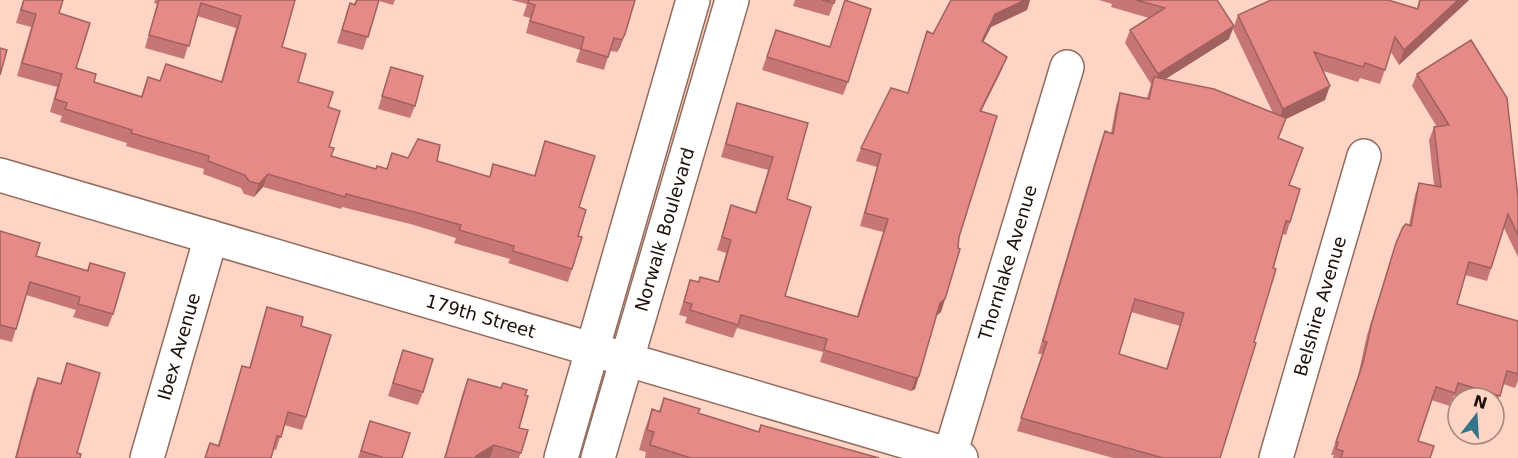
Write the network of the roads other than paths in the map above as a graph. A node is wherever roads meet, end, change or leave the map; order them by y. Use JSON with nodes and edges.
{"nodes":[{"id":1,"x":693,"y":0,"type":"edge"},
{"id":2,"x":732,"y":0,"type":"edge"},
{"id":3,"x":1067,"y":68,"type":"dead end"},
{"id":4,"x":1364,"y":156,"type":"dead end"},
{"id":5,"x":0,"y":175,"type":"edge"},
{"id":6,"x":211,"y":237,"type":"junction"},
{"id":7,"x":592,"y":350,"type":"junction"},
{"id":8,"x":627,"y":360,"type":"junction"},
{"id":9,"x":954,"y":457,"type":"edge"},
{"id":10,"x":147,"y":458,"type":"edge"},
{"id":11,"x":561,"y":458,"type":"edge"},
{"id":12,"x":598,"y":458,"type":"edge"},
{"id":13,"x":1276,"y":458,"type":"edge"}],
"edges":[{"from":1,"to":7,"type":"street","name":"Norwalk Boulevard"},
{"from":2,"to":8,"type":"street","name":"Norwalk Boulevard"},
{"from":3,"to":9,"type":"street","name":"Thornlake Avenue"},
{"from":4,"to":13,"type":"street","name":"Belshire Avenue"},
{"from":5,"to":6,"type":"street","name":"179th Street"},
{"from":6,"to":7,"type":"street","name":"179th Street"},
{"from":6,"to":10,"type":"street","name":"Ibex Avenue"},
{"from":7,"to":8,"type":"street","name":"179th Street"},
{"from":7,"to":11,"type":"street","name":"Norwalk Boulevard"},
{"from":8,"to":9,"type":"street","name":"179th Street"},
{"from":8,"to":12,"type":"street","name":"Norwalk Boulevard"}]}
